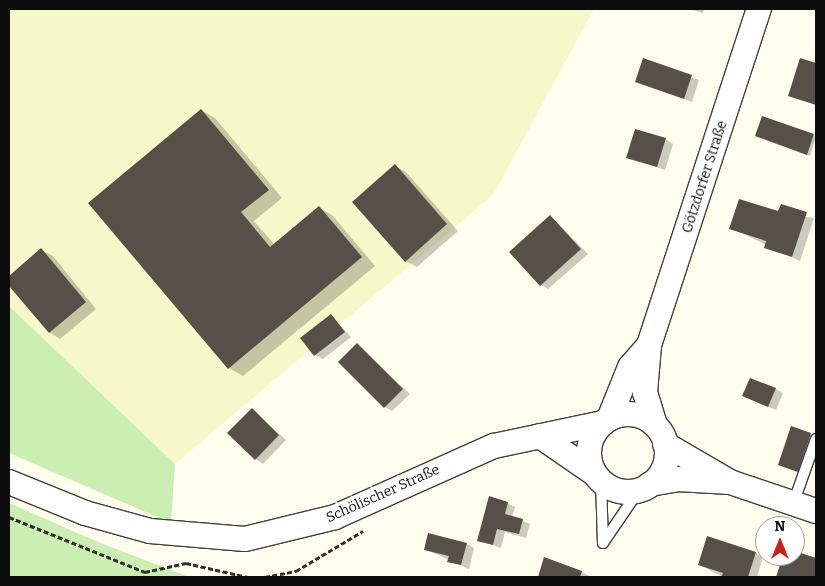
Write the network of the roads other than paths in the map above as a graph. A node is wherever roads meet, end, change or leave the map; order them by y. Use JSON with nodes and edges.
{"nodes":[{"id":1,"x":759,"y":9,"type":"edge"},
{"id":2,"x":649,"y":345,"type":"junction"},
{"id":3,"x":606,"y":421,"type":"junction"},
{"id":4,"x":660,"y":434,"type":"junction"},
{"id":5,"x":540,"y":436,"type":"junction"},
{"id":6,"x":816,"y":439,"type":"edge"},
{"id":7,"x":598,"y":477,"type":"junction"},
{"id":8,"x":9,"y":482,"type":"edge"},
{"id":9,"x":730,"y":482,"type":"junction"},
{"id":10,"x":644,"y":487,"type":"junction"},
{"id":11,"x":793,"y":504,"type":"junction"},
{"id":12,"x":816,"y":511,"type":"edge"}],
"edges":[{"from":1,"to":2,"type":"street","name":"Götzdorfer Straße"},
{"from":2,"to":3,"type":"street","name":"Götzdorfer Straße"},
{"from":2,"to":4,"type":"street","name":"Götzdorfer Straße"},
{"from":3,"to":4,"type":"street"},
{"from":3,"to":5,"type":"street","name":"Schölischer Straße"},
{"from":3,"to":7,"type":"street"},
{"from":4,"to":9,"type":"street"},
{"from":4,"to":10,"type":"street"},
{"from":5,"to":7,"type":"street"},
{"from":5,"to":8,"type":"street","name":"Schölischer Straße"},
{"from":6,"to":11,"type":"lane"},
{"from":7,"to":10,"type":"street"},
{"from":7,"to":10,"type":"lane"},
{"from":9,"to":10,"type":"street"},
{"from":9,"to":11,"type":"street"},
{"from":11,"to":12,"type":"street"}]}
